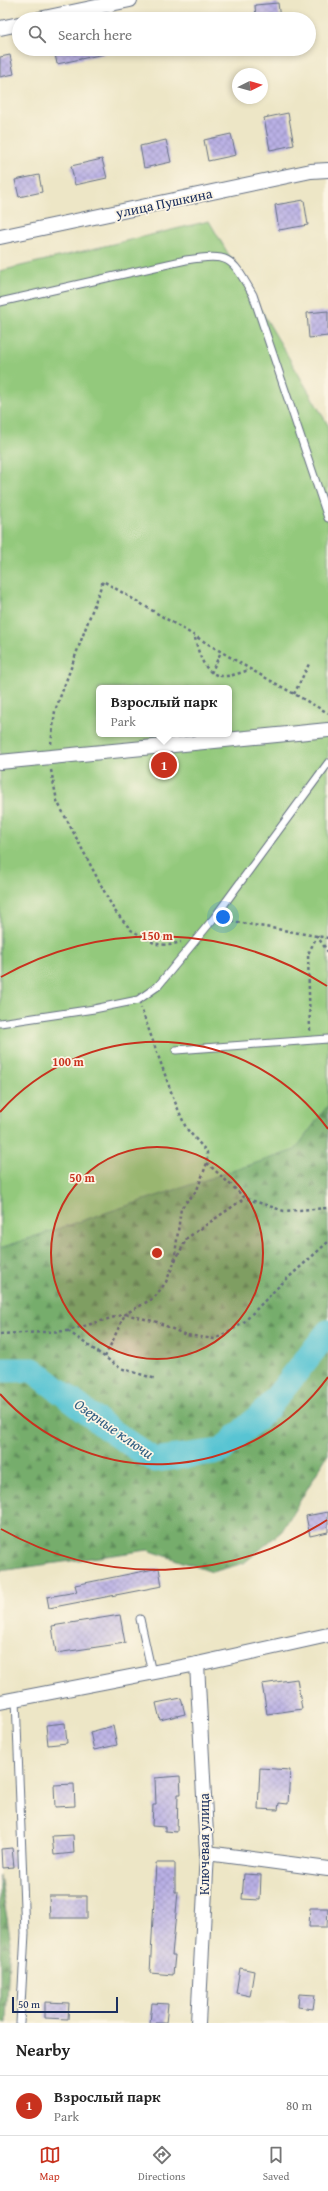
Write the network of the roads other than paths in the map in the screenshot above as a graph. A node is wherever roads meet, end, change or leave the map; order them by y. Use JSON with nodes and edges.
{"nodes":[{"id":1,"x":130,"y":0,"type":"edge"},
{"id":2,"x":71,"y":5,"type":"edge"},
{"id":3,"x":55,"y":12,"type":"edge"},
{"id":4,"x":12,"y":25,"type":"edge"},
{"id":5,"x":0,"y":28,"type":"edge"},
{"id":6,"x":328,"y":170,"type":"edge"},
{"id":7,"x":0,"y":237,"type":"edge"},
{"id":8,"x":0,"y":302,"type":"edge"},
{"id":9,"x":328,"y":518,"type":"edge"},
{"id":10,"x":328,"y":730,"type":"edge"},
{"id":11,"x":0,"y":762,"type":"edge"},
{"id":12,"x":328,"y":763,"type":"edge"},
{"id":13,"x":0,"y":1023,"type":"edge"},
{"id":14,"x":328,"y":1039,"type":"edge"},
{"id":15,"x":176,"y":1050,"type":"dead end"},
{"id":16,"x":140,"y":1619,"type":"dead end"},
{"id":17,"x":328,"y":1635,"type":"edge"},
{"id":18,"x":197,"y":1664,"type":"junction"},
{"id":19,"x":152,"y":1673,"type":"junction"},
{"id":20,"x":16,"y":1699,"type":"junction"},
{"id":21,"x":0,"y":1702,"type":"edge"},
{"id":22,"x":206,"y":1853,"type":"junction"},
{"id":23,"x":328,"y":1869,"type":"edge"},
{"id":24,"x":20,"y":2023,"type":"edge"},
{"id":25,"x":198,"y":2023,"type":"edge"}],
"edges":[{"from":1,"to":2,"type":"street"},
{"from":2,"to":3,"type":"street"},
{"from":4,"to":5,"type":"street"},
{"from":6,"to":7,"type":"street","name":"улица Пушкина"},
{"from":8,"to":9,"type":"lane"},
{"from":10,"to":11,"type":"street"},
{"from":12,"to":13,"type":"lane"},
{"from":14,"to":15,"type":"lane"},
{"from":16,"to":19,"type":"lane"},
{"from":17,"to":18,"type":"street"},
{"from":18,"to":19,"type":"street"},
{"from":18,"to":22,"type":"street","name":"Ключевая улица"},
{"from":19,"to":20,"type":"street"},
{"from":20,"to":21,"type":"street"},
{"from":20,"to":24,"type":"lane"},
{"from":22,"to":23,"type":"street"},
{"from":22,"to":25,"type":"street","name":"Ключевая улица"}]}
